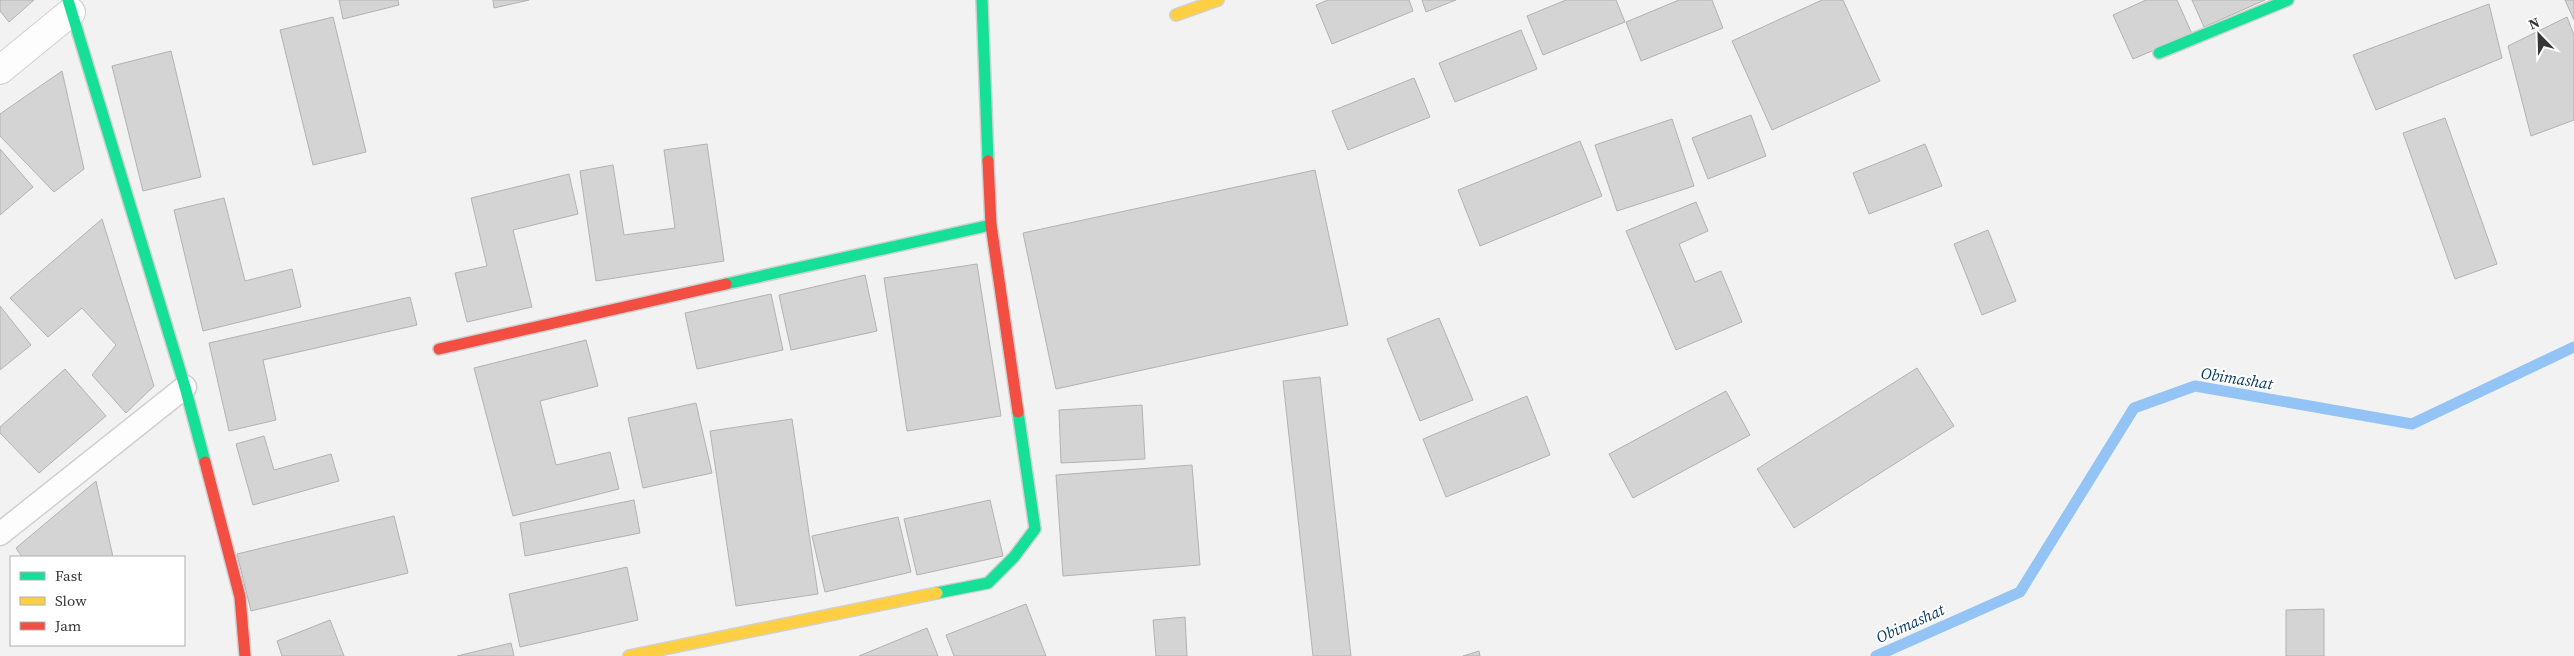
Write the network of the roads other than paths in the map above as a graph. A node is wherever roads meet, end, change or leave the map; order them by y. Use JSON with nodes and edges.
{"nodes":[{"id":1,"x":982,"y":0,"type":"edge"},
{"id":2,"x":1218,"y":0,"type":"edge"},
{"id":3,"x":2288,"y":0,"type":"edge"},
{"id":4,"x":70,"y":6,"type":"edge"},
{"id":5,"x":1176,"y":15,"type":"dead end"},
{"id":6,"x":2160,"y":53,"type":"dead end"},
{"id":7,"x":0,"y":70,"type":"edge"},
{"id":8,"x":991,"y":225,"type":"junction"},
{"id":9,"x":439,"y":349,"type":"dead end"},
{"id":10,"x":185,"y":388,"type":"junction"},
{"id":11,"x":0,"y":534,"type":"edge"},
{"id":12,"x":245,"y":656,"type":"edge"},
{"id":13,"x":629,"y":656,"type":"edge"}],
"edges":[{"from":1,"to":8,"type":"street"},
{"from":2,"to":5,"type":"street"},
{"from":3,"to":6,"type":"street"},
{"from":4,"to":7,"type":"street"},
{"from":4,"to":10,"type":"street"},
{"from":8,"to":9,"type":"street"},
{"from":8,"to":13,"type":"street"},
{"from":10,"to":11,"type":"lane"},
{"from":10,"to":12,"type":"street"}]}
